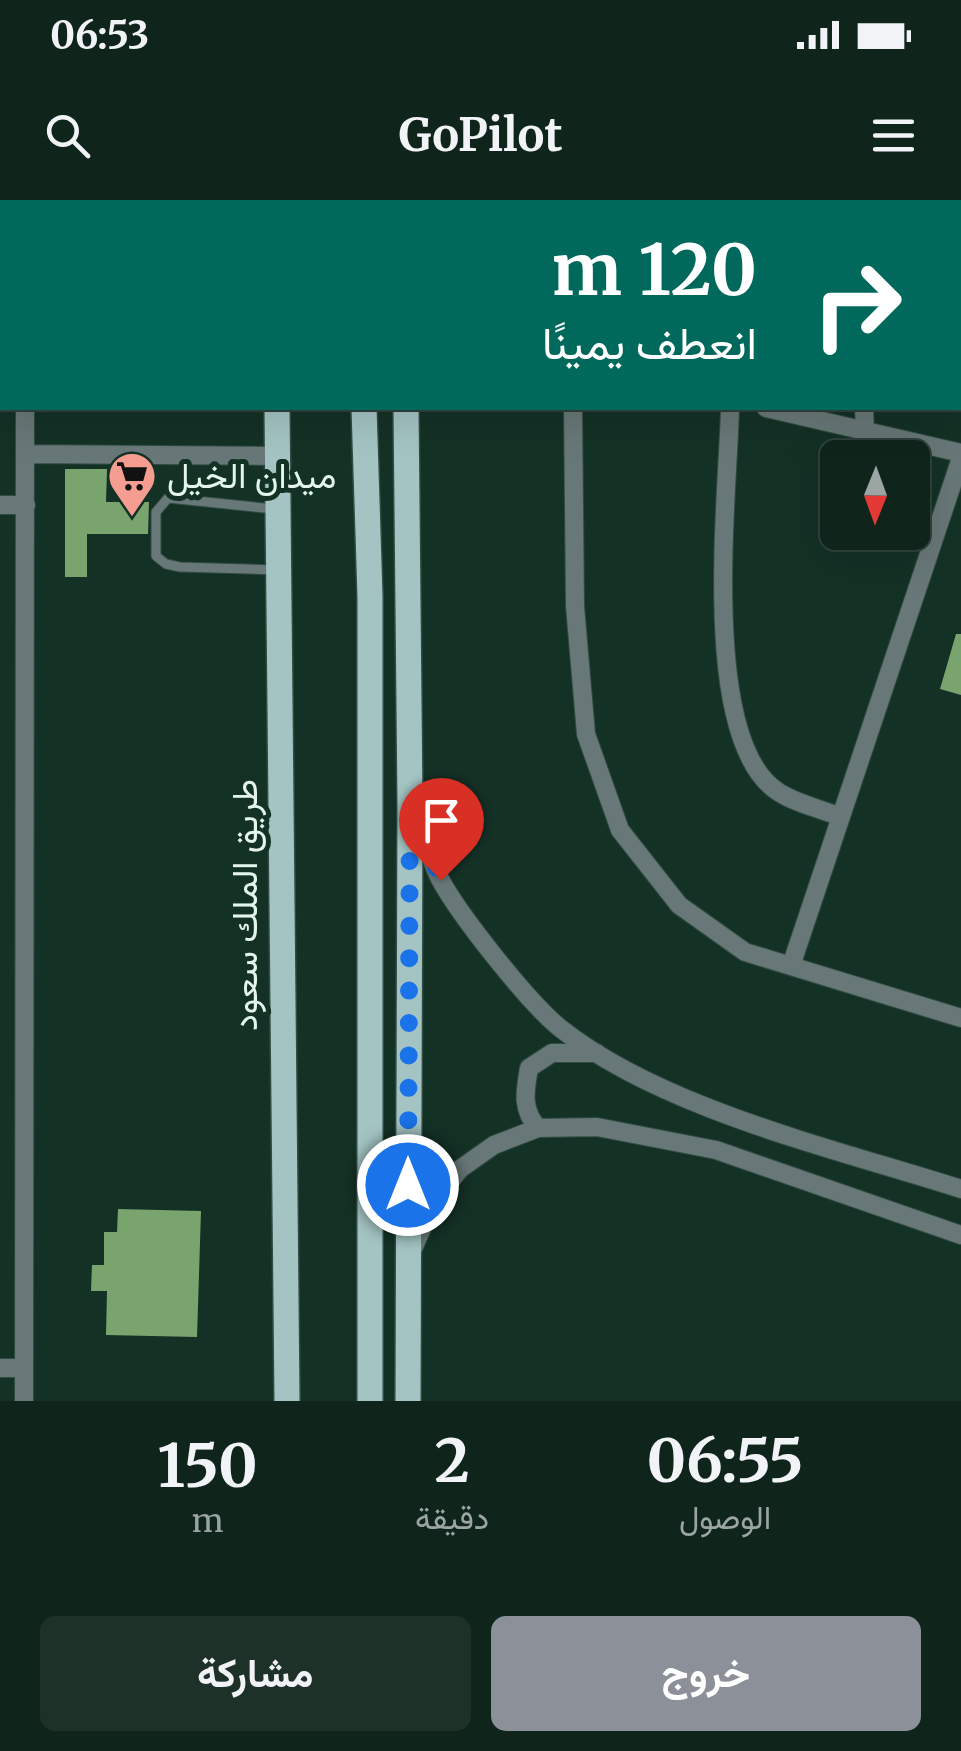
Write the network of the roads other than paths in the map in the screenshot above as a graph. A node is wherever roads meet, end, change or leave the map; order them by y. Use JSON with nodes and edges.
{"nodes":[{"id":1,"x":24,"y":410,"type":"edge"},
{"id":2,"x":276,"y":410,"type":"edge"},
{"id":3,"x":364,"y":410,"type":"edge"},
{"id":4,"x":406,"y":410,"type":"edge"},
{"id":5,"x":572,"y":410,"type":"edge"},
{"id":6,"x":730,"y":410,"type":"edge"},
{"id":7,"x":775,"y":410,"type":"edge"},
{"id":8,"x":864,"y":410,"type":"edge"},
{"id":9,"x":865,"y":431,"type":"junction"},
{"id":10,"x":25,"y":454,"type":"junction"},
{"id":11,"x":961,"y":455,"type":"edge"},
{"id":12,"x":277,"y":456,"type":"junction"},
{"id":13,"x":0,"y":505,"type":"edge"},
{"id":14,"x":26,"y":505,"type":"junction"},
{"id":15,"x":276,"y":510,"type":"junction"},
{"id":16,"x":278,"y":570,"type":"junction"},
{"id":17,"x":410,"y":802,"type":"junction"},
{"id":18,"x":841,"y":817,"type":"junction"},
{"id":19,"x":791,"y":966,"type":"junction"},
{"id":20,"x":961,"y":1018,"type":"edge"},
{"id":21,"x":598,"y":1053,"type":"junction"},
{"id":22,"x":538,"y":1128,"type":"junction"},
{"id":23,"x":961,"y":1189,"type":"edge"},
{"id":24,"x":961,"y":1235,"type":"edge"},
{"id":25,"x":408,"y":1261,"type":"junction"},
{"id":26,"x":0,"y":1368,"type":"edge"},
{"id":27,"x":24,"y":1368,"type":"junction"},
{"id":28,"x":24,"y":1401,"type":"edge"},
{"id":29,"x":287,"y":1401,"type":"edge"},
{"id":30,"x":370,"y":1401,"type":"edge"},
{"id":31,"x":408,"y":1401,"type":"edge"}],
"edges":[{"from":1,"to":10,"type":"street"},
{"from":2,"to":12,"type":"main road","name":"طريق الملك سعود"},
{"from":3,"to":30,"type":"main road"},
{"from":4,"to":17,"type":"main road"},
{"from":5,"to":19,"type":"street"},
{"from":6,"to":18,"type":"street"},
{"from":7,"to":9,"type":"street"},
{"from":8,"to":9,"type":"street"},
{"from":9,"to":11,"type":"street"},
{"from":10,"to":12,"type":"street"},
{"from":10,"to":14,"type":"street"},
{"from":11,"to":18,"type":"street"},
{"from":12,"to":15,"type":"main road","name":"طريق الملك سعود"},
{"from":13,"to":14,"type":"street"},
{"from":14,"to":27,"type":"street"},
{"from":15,"to":16,"type":"main road","name":"طريق الملك سعود"},
{"from":15,"to":16,"type":"lane"},
{"from":16,"to":29,"type":"main road","name":"طريق الملك سعود"},
{"from":17,"to":21,"type":"street"},
{"from":17,"to":25,"type":"main road"},
{"from":18,"to":19,"type":"street"},
{"from":19,"to":20,"type":"street"},
{"from":21,"to":22,"type":"street"},
{"from":21,"to":23,"type":"street"},
{"from":22,"to":24,"type":"street"},
{"from":22,"to":25,"type":"street"},
{"from":25,"to":31,"type":"main road"},
{"from":26,"to":27,"type":"street"},
{"from":27,"to":28,"type":"street"}]}
